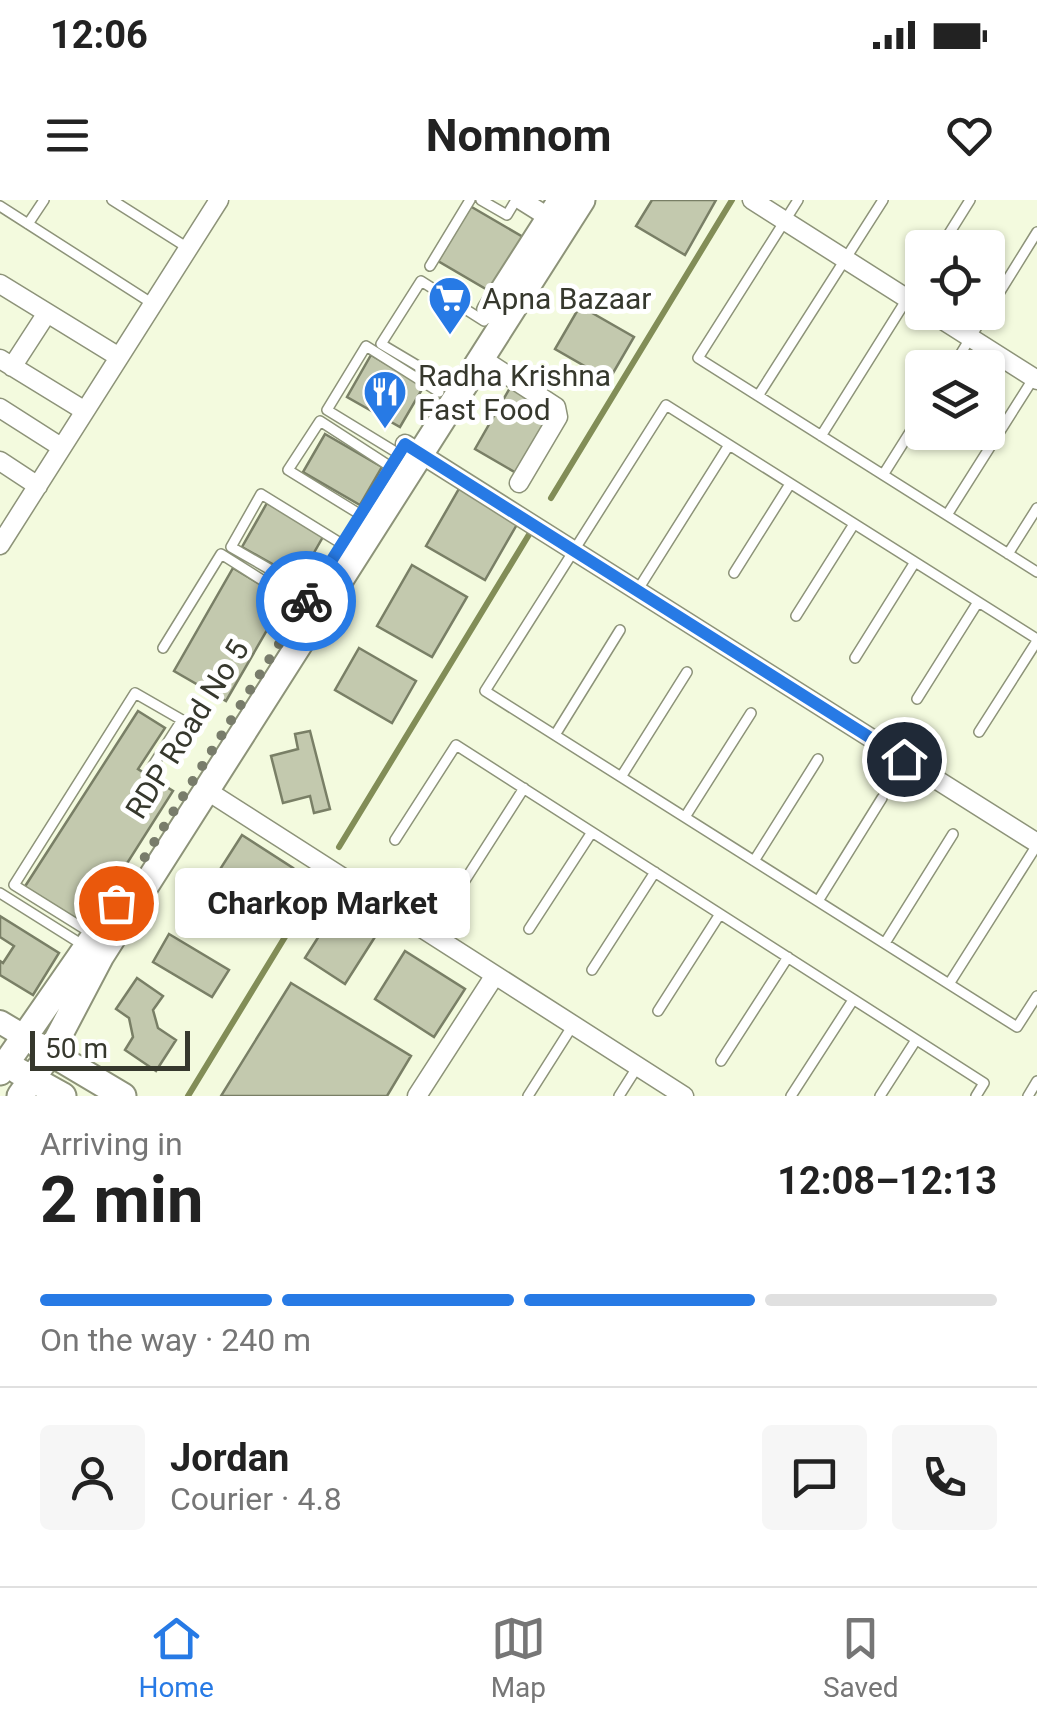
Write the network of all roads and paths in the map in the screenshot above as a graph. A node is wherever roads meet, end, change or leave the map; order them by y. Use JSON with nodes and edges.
{"nodes":[{"id":1,"x":44,"y":200,"type":"edge"},
{"id":2,"x":112,"y":200,"type":"edge"},
{"id":3,"x":219,"y":200,"type":"edge"},
{"id":4,"x":470,"y":200,"type":"edge"},
{"id":5,"x":481,"y":200,"type":"edge"},
{"id":6,"x":518,"y":200,"type":"edge"},
{"id":7,"x":582,"y":200,"type":"edge"},
{"id":8,"x":752,"y":200,"type":"edge"},
{"id":9,"x":798,"y":200,"type":"edge"},
{"id":10,"x":882,"y":200,"type":"edge"},
{"id":11,"x":970,"y":200,"type":"edge"},
{"id":12,"x":0,"y":206,"type":"edge"},
{"id":13,"x":559,"y":215,"type":"edge"},
{"id":14,"x":785,"y":221,"type":"junction"},
{"id":15,"x":28,"y":224,"type":"junction"},
{"id":16,"x":951,"y":230,"type":"edge"},
{"id":17,"x":1037,"y":232,"type":"edge"},
{"id":18,"x":188,"y":248,"type":"junction"},
{"id":19,"x":845,"y":259,"type":"junction"},
{"id":20,"x":430,"y":266,"type":"dead end"},
{"id":21,"x":1005,"y":283,"type":"edge"},
{"id":22,"x":0,"y":284,"type":"edge"},
{"id":23,"x":905,"y":297,"type":"edge"},
{"id":24,"x":154,"y":304,"type":"junction"},
{"id":25,"x":47,"y":312,"type":"junction"},
{"id":26,"x":905,"y":317,"type":"edge"},
{"id":27,"x":484,"y":321,"type":"junction"},
{"id":28,"x":958,"y":330,"type":"edge"},
{"id":29,"x":975,"y":330,"type":"edge"},
{"id":30,"x":970,"y":338,"type":"junction"},
{"id":31,"x":963,"y":350,"type":"edge"},
{"id":32,"x":120,"y":357,"type":"junction"},
{"id":33,"x":481,"y":358,"type":"junction"},
{"id":34,"x":6,"y":363,"type":"edge"},
{"id":35,"x":1036,"y":377,"type":"edge"},
{"id":36,"x":442,"y":387,"type":"junction"},
{"id":37,"x":758,"y":396,"type":"junction"},
{"id":38,"x":0,"y":408,"type":"edge"},
{"id":39,"x":85,"y":412,"type":"junction"},
{"id":40,"x":821,"y":436,"type":"junction"},
{"id":41,"x":905,"y":440,"type":"edge"},
{"id":42,"x":729,"y":445,"type":"junction"},
{"id":43,"x":61,"y":448,"type":"junction"},
{"id":44,"x":404,"y":455,"type":"junction"},
{"id":45,"x":0,"y":461,"type":"edge"},
{"id":46,"x":883,"y":476,"type":"junction"},
{"id":47,"x":519,"y":483,"type":"dead end"},
{"id":48,"x":790,"y":484,"type":"junction"},
{"id":49,"x":38,"y":486,"type":"junction"},
{"id":50,"x":1037,"y":508,"type":"edge"},
{"id":51,"x":361,"y":514,"type":"junction"},
{"id":52,"x":947,"y":515,"type":"junction"},
{"id":53,"x":854,"y":524,"type":"junction"},
{"id":54,"x":1,"y":541,"type":"edge"},
{"id":55,"x":342,"y":544,"type":"junction"},
{"id":56,"x":574,"y":550,"type":"junction"},
{"id":57,"x":1008,"y":554,"type":"junction"},
{"id":58,"x":915,"y":562,"type":"junction"},
{"id":59,"x":1037,"y":572,"type":"edge"},
{"id":60,"x":734,"y":573,"type":"dead end"},
{"id":61,"x":637,"y":590,"type":"junction"},
{"id":62,"x":307,"y":600,"type":"junction"},
{"id":63,"x":978,"y":602,"type":"junction"},
{"id":64,"x":796,"y":616,"type":"dead end"},
{"id":65,"x":620,"y":630,"type":"dead end"},
{"id":66,"x":1037,"y":640,"type":"edge"},
{"id":67,"x":163,"y":648,"type":"dead end"},
{"id":68,"x":855,"y":658,"type":"dead end"},
{"id":69,"x":688,"y":672,"type":"dead end"},
{"id":70,"x":917,"y":699,"type":"dead end"},
{"id":71,"x":751,"y":713,"type":"dead end"},
{"id":72,"x":979,"y":732,"type":"dead end"},
{"id":73,"x":554,"y":734,"type":"junction"},
{"id":74,"x":818,"y":760,"type":"dead end"},
{"id":75,"x":152,"y":766,"type":"dead end"},
{"id":76,"x":621,"y":777,"type":"junction"},
{"id":77,"x":524,"y":788,"type":"junction"},
{"id":78,"x":206,"y":790,"type":"junction"},
{"id":79,"x":882,"y":798,"type":"dead end"},
{"id":80,"x":685,"y":818,"type":"junction"},
{"id":81,"x":592,"y":832,"type":"junction"},
{"id":82,"x":954,"y":834,"type":"dead end"},
{"id":83,"x":394,"y":840,"type":"dead end"},
{"id":84,"x":1037,"y":844,"type":"edge"},
{"id":85,"x":754,"y":860,"type":"junction"},
{"id":86,"x":654,"y":872,"type":"junction"},
{"id":87,"x":462,"y":885,"type":"dead end"},
{"id":88,"x":0,"y":892,"type":"edge"},
{"id":89,"x":818,"y":900,"type":"junction"},
{"id":90,"x":720,"y":914,"type":"junction"},
{"id":91,"x":529,"y":929,"type":"dead end"},
{"id":92,"x":885,"y":943,"type":"junction"},
{"id":93,"x":94,"y":947,"type":"junction"},
{"id":94,"x":788,"y":957,"type":"junction"},
{"id":95,"x":592,"y":970,"type":"dead end"},
{"id":96,"x":495,"y":975,"type":"junction"},
{"id":97,"x":949,"y":984,"type":"junction"},
{"id":98,"x":1037,"y":996,"type":"edge"},
{"id":99,"x":853,"y":1000,"type":"junction"},
{"id":100,"x":658,"y":1011,"type":"dead end"},
{"id":101,"x":573,"y":1025,"type":"junction"},
{"id":102,"x":11,"y":1028,"type":"edge"},
{"id":103,"x":916,"y":1040,"type":"junction"},
{"id":104,"x":50,"y":1052,"type":"junction"},
{"id":105,"x":721,"y":1060,"type":"dead end"},
{"id":106,"x":2,"y":1065,"type":"edge"},
{"id":107,"x":638,"y":1066,"type":"junction"},
{"id":108,"x":1037,"y":1081,"type":"edge"},
{"id":109,"x":26,"y":1087,"type":"edge"},
{"id":110,"x":63,"y":1096,"type":"edge"},
{"id":111,"x":123,"y":1096,"type":"edge"},
{"id":112,"x":417,"y":1096,"type":"edge"},
{"id":113,"x":528,"y":1096,"type":"edge"},
{"id":114,"x":619,"y":1096,"type":"edge"},
{"id":115,"x":684,"y":1096,"type":"edge"},
{"id":116,"x":791,"y":1096,"type":"edge"},
{"id":117,"x":880,"y":1096,"type":"edge"},
{"id":118,"x":976,"y":1096,"type":"edge"},
{"id":119,"x":1028,"y":1096,"type":"edge"}],
"edges":[{"from":1,"to":15,"type":"lane"},
{"from":2,"to":18,"type":"lane"},
{"from":3,"to":18,"type":"street"},
{"from":4,"to":20,"type":"lane"},
{"from":5,"to":6,"type":"lane"},
{"from":6,"to":13,"type":"street"},
{"from":7,"to":13,"type":"main road","name":"RDP Road No 5"},
{"from":8,"to":14,"type":"street"},
{"from":9,"to":14,"type":"lane"},
{"from":10,"to":19,"type":"lane"},
{"from":11,"to":16,"type":"lane"},
{"from":12,"to":15,"type":"lane"},
{"from":13,"to":27,"type":"main road","name":"RDP Road No 5"},
{"from":13,"to":33,"type":"main road","name":"RDP Road No 5"},
{"from":14,"to":19,"type":"street"},
{"from":14,"to":37,"type":"lane"},
{"from":15,"to":24,"type":"lane"},
{"from":17,"to":21,"type":"lane"},
{"from":18,"to":24,"type":"street"},
{"from":19,"to":23,"type":"street"},
{"from":19,"to":37,"type":"lane"},
{"from":22,"to":25,"type":"street"},
{"from":24,"to":32,"type":"street"},
{"from":25,"to":32,"type":"street"},
{"from":25,"to":34,"type":"street"},
{"from":26,"to":40,"type":"lane"},
{"from":27,"to":36,"type":"main road","name":"RDP Road No 5"},
{"from":27,"to":36,"type":"lane"},
{"from":28,"to":30,"type":"street"},
{"from":29,"to":30,"type":"lane"},
{"from":30,"to":31,"type":"lane"},
{"from":30,"to":35,"type":"street"},
{"from":32,"to":39,"type":"street"},
{"from":33,"to":44,"type":"main road","name":"RDP Road No 5"},
{"from":33,"to":47,"type":"street"},
{"from":34,"to":39,"type":"street"},
{"from":35,"to":52,"type":"lane"},
{"from":36,"to":44,"type":"main road","name":"RDP Road No 5"},
{"from":36,"to":44,"type":"lane"},
{"from":37,"to":40,"type":"lane"},
{"from":38,"to":43,"type":"street"},
{"from":39,"to":43,"type":"street"},
{"from":40,"to":46,"type":"lane"},
{"from":41,"to":46,"type":"lane"},
{"from":42,"to":48,"type":"lane"},
{"from":42,"to":56,"type":"lane"},
{"from":42,"to":61,"type":"lane"},
{"from":43,"to":49,"type":"street"},
{"from":44,"to":51,"type":"main road","name":"RDP Road No 5"},
{"from":44,"to":51,"type":"lane"},
{"from":44,"to":56,"type":"street"},
{"from":44,"to":78,"type":"main road","name":"RDP Road No 5"},
{"from":45,"to":49,"type":"street"},
{"from":46,"to":52,"type":"lane"},
{"from":48,"to":53,"type":"lane"},
{"from":48,"to":60,"type":"lane"},
{"from":49,"to":54,"type":"street"},
{"from":50,"to":57,"type":"lane"},
{"from":51,"to":55,"type":"main road","name":"RDP Road No 5"},
{"from":52,"to":57,"type":"lane"},
{"from":53,"to":58,"type":"lane"},
{"from":53,"to":64,"type":"lane"},
{"from":55,"to":62,"type":"main road","name":"RDP Road No 5"},
{"from":55,"to":62,"type":"lane"},
{"from":56,"to":61,"type":"street"},
{"from":56,"to":73,"type":"lane"},
{"from":57,"to":59,"type":"lane"},
{"from":58,"to":63,"type":"lane"},
{"from":58,"to":68,"type":"lane"},
{"from":61,"to":84,"type":"street"},
{"from":62,"to":67,"type":"lane"},
{"from":62,"to":93,"type":"main road","name":"RDP Road No 5"},
{"from":63,"to":66,"type":"lane"},
{"from":63,"to":70,"type":"lane"},
{"from":65,"to":73,"type":"lane"},
{"from":66,"to":72,"type":"lane"},
{"from":69,"to":76,"type":"lane"},
{"from":71,"to":80,"type":"lane"},
{"from":73,"to":76,"type":"lane"},
{"from":74,"to":85,"type":"lane"},
{"from":75,"to":93,"type":"lane"},
{"from":76,"to":80,"type":"lane"},
{"from":77,"to":81,"type":"lane"},
{"from":77,"to":83,"type":"lane"},
{"from":77,"to":87,"type":"lane"},
{"from":78,"to":93,"type":"main road","name":"RDP Road No 5"},
{"from":78,"to":96,"type":"street"},
{"from":79,"to":89,"type":"lane"},
{"from":80,"to":85,"type":"lane"},
{"from":81,"to":86,"type":"lane"},
{"from":81,"to":91,"type":"lane"},
{"from":82,"to":92,"type":"lane"},
{"from":84,"to":97,"type":"lane"},
{"from":85,"to":89,"type":"lane"},
{"from":86,"to":90,"type":"lane"},
{"from":86,"to":95,"type":"lane"},
{"from":88,"to":93,"type":"lane"},
{"from":89,"to":92,"type":"lane"},
{"from":90,"to":94,"type":"lane"},
{"from":90,"to":100,"type":"lane"},
{"from":92,"to":97,"type":"lane"},
{"from":93,"to":102,"type":"main road","name":"RDP Road No 5"},
{"from":93,"to":104,"type":"main road","name":"RDP Road No 5"},
{"from":94,"to":99,"type":"lane"},
{"from":94,"to":105,"type":"lane"},
{"from":96,"to":101,"type":"street"},
{"from":96,"to":112,"type":"street"},
{"from":97,"to":98,"type":"lane"},
{"from":99,"to":103,"type":"lane"},
{"from":99,"to":116,"type":"lane"},
{"from":101,"to":107,"type":"street"},
{"from":101,"to":113,"type":"lane"},
{"from":102,"to":104,"type":"main road"},
{"from":102,"to":106,"type":"main road","name":"RDP Road No 5"},
{"from":103,"to":117,"type":"lane"},
{"from":103,"to":118,"type":"lane"},
{"from":104,"to":109,"type":"main road","name":"RDP Road No 5"},
{"from":104,"to":111,"type":"main road"},
{"from":106,"to":109,"type":"main road"},
{"from":107,"to":114,"type":"lane"},
{"from":107,"to":115,"type":"street"},
{"from":108,"to":119,"type":"lane"},
{"from":109,"to":110,"type":"main road"}]}
